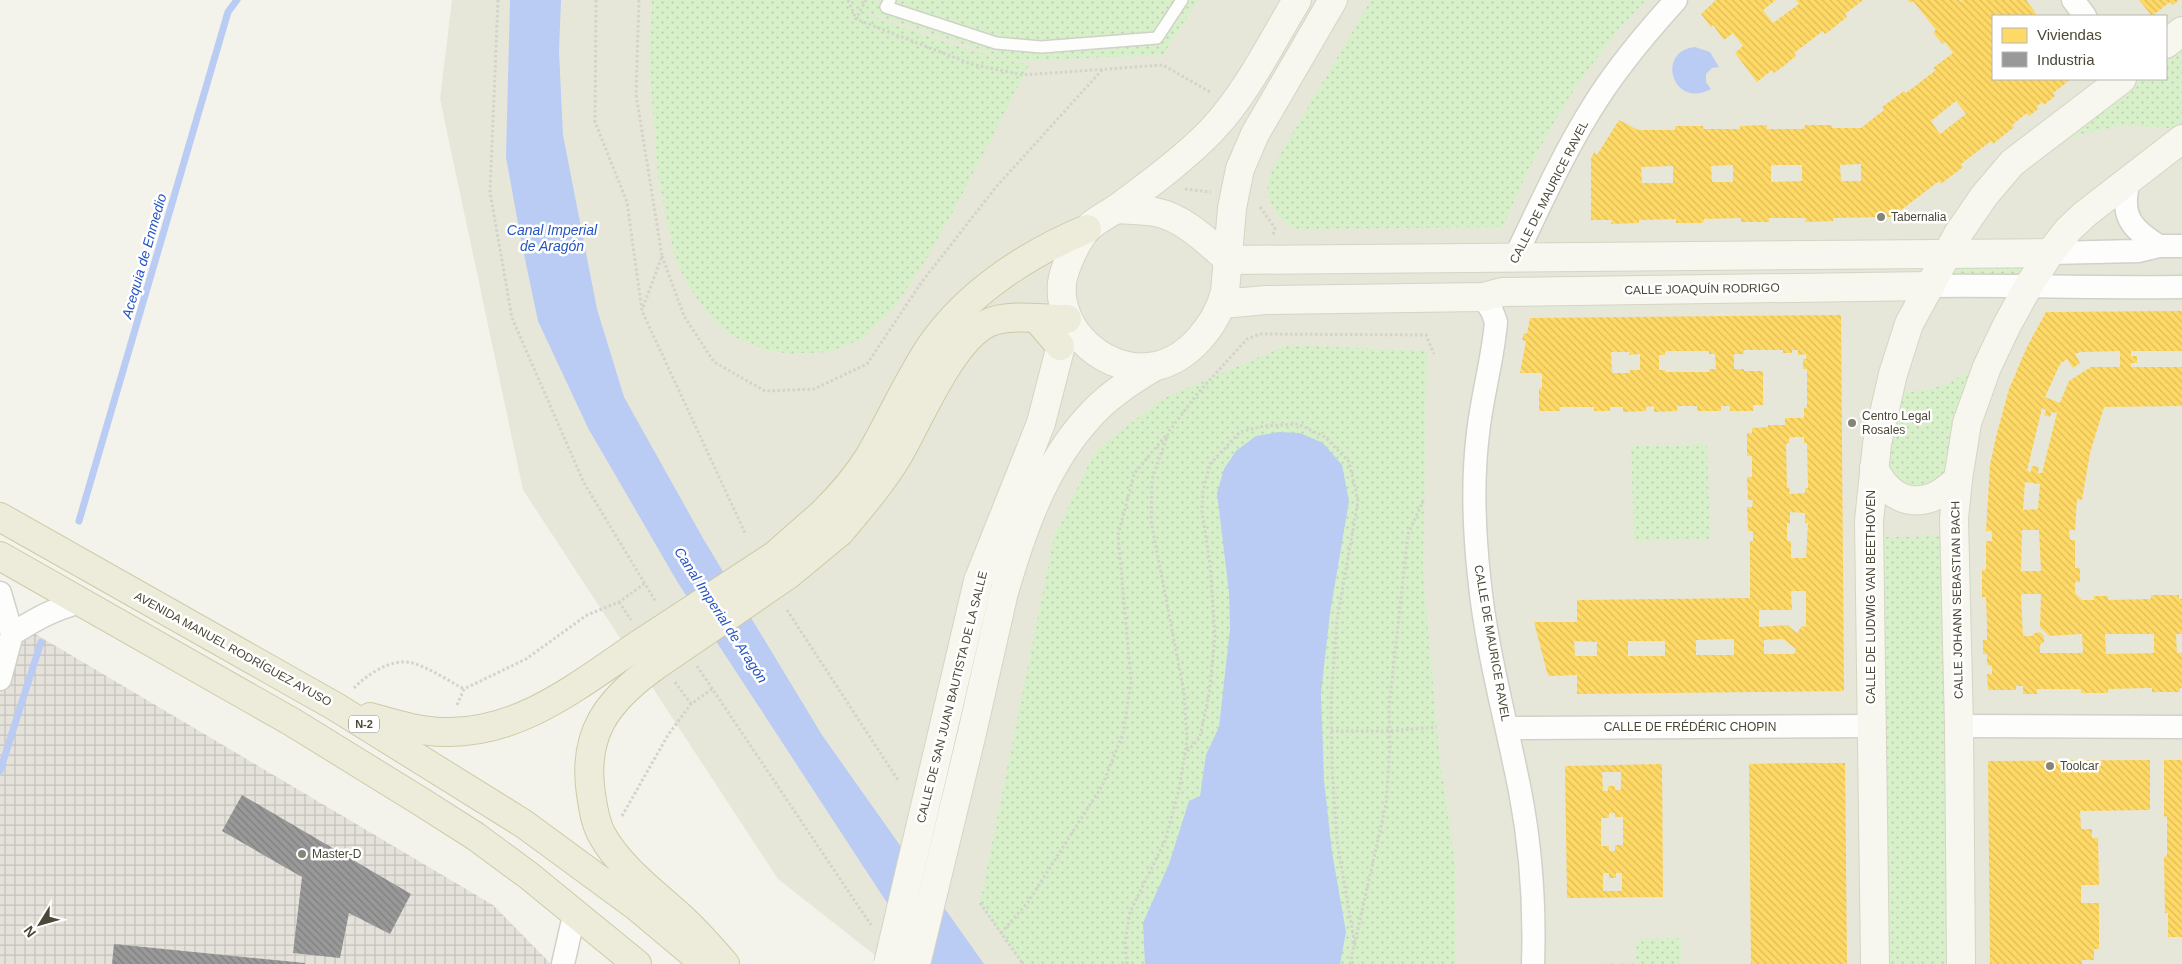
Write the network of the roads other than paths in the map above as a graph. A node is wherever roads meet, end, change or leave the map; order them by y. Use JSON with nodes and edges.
{"nodes":[{"id":1,"x":890,"y":0,"type":"edge"},
{"id":2,"x":1182,"y":0,"type":"edge"},
{"id":3,"x":1297,"y":0,"type":"edge"},
{"id":4,"x":1333,"y":0,"type":"edge"},
{"id":5,"x":1676,"y":0,"type":"edge"},
{"id":6,"x":2073,"y":0,"type":"edge"},
{"id":7,"x":2084,"y":15,"type":"edge"},
{"id":8,"x":2182,"y":31,"type":"edge"},
{"id":9,"x":2167,"y":43,"type":"edge"},
{"id":10,"x":2121,"y":80,"type":"edge"},
{"id":11,"x":2182,"y":138,"type":"edge"},
{"id":12,"x":2129,"y":181,"type":"junction"},
{"id":13,"x":1116,"y":209,"type":"junction"},
{"id":14,"x":1087,"y":229,"type":"junction"},
{"id":15,"x":2159,"y":246,"type":"junction"},
{"id":16,"x":2182,"y":246,"type":"edge"},
{"id":17,"x":2050,"y":253,"type":"junction"},
{"id":18,"x":1946,"y":255,"type":"junction"},
{"id":19,"x":1227,"y":259,"type":"junction"},
{"id":20,"x":1513,"y":262,"type":"junction"},
{"id":21,"x":2029,"y":285,"type":"junction"},
{"id":22,"x":1930,"y":286,"type":"junction"},
{"id":23,"x":2182,"y":287,"type":"edge"},
{"id":24,"x":1497,"y":291,"type":"junction"},
{"id":25,"x":1222,"y":304,"type":"junction"},
{"id":26,"x":1065,"y":328,"type":"junction"},
{"id":27,"x":1154,"y":367,"type":"junction"},
{"id":28,"x":1874,"y":468,"type":"junction"},
{"id":29,"x":1958,"y":479,"type":"junction"},
{"id":30,"x":0,"y":517,"type":"edge"},
{"id":31,"x":832,"y":522,"type":"junction"},
{"id":32,"x":0,"y":556,"type":"edge"},
{"id":33,"x":0,"y":593,"type":"edge"},
{"id":34,"x":81,"y":602,"type":"junction"},
{"id":35,"x":12,"y":634,"type":"junction"},
{"id":36,"x":0,"y":679,"type":"edge"},
{"id":37,"x":336,"y":707,"type":"junction"},
{"id":38,"x":1872,"y":726,"type":"junction"},
{"id":39,"x":1959,"y":726,"type":"junction"},
{"id":40,"x":2182,"y":727,"type":"edge"},
{"id":41,"x":1507,"y":728,"type":"junction"},
{"id":42,"x":575,"y":911,"type":"junction"},
{"id":43,"x":606,"y":937,"type":"junction"},
{"id":44,"x":563,"y":964,"type":"edge"},
{"id":45,"x":624,"y":964,"type":"edge"},
{"id":46,"x":638,"y":964,"type":"edge"},
{"id":47,"x":704,"y":964,"type":"edge"},
{"id":48,"x":725,"y":964,"type":"edge"},
{"id":49,"x":888,"y":964,"type":"edge"},
{"id":50,"x":916,"y":964,"type":"edge"},
{"id":51,"x":1533,"y":964,"type":"edge"},
{"id":52,"x":1875,"y":964,"type":"edge"},
{"id":53,"x":1961,"y":964,"type":"edge"}],
"edges":[{"from":1,"to":2,"type":"lane"},
{"from":3,"to":13,"type":"street"},
{"from":4,"to":19,"type":"street"},
{"from":5,"to":20,"type":"street","name":"CALLE DE MAURICE RAVEL"},
{"from":6,"to":7,"type":"street"},
{"from":8,"to":9,"type":"street"},
{"from":10,"to":18,"type":"street","name":"CALLE DE LUDWIG VAN BEETHOVEN"},
{"from":11,"to":12,"type":"street","name":"CALLE JOHANN SEBASTIAN BACH"},
{"from":12,"to":15,"type":"street"},
{"from":12,"to":17,"type":"street","name":"CALLE JOHANN SEBASTIAN BACH"},
{"from":13,"to":14,"type":"street"},
{"from":13,"to":19,"type":"street"},
{"from":14,"to":26,"type":"street"},
{"from":14,"to":31,"type":"highway"},
{"from":15,"to":16,"type":"street"},
{"from":15,"to":17,"type":"street"},
{"from":17,"to":18,"type":"street"},
{"from":17,"to":21,"type":"street","name":"CALLE JOHANN SEBASTIAN BACH"},
{"from":18,"to":20,"type":"street"},
{"from":18,"to":22,"type":"street","name":"CALLE DE LUDWIG VAN BEETHOVEN"},
{"from":19,"to":20,"type":"street"},
{"from":19,"to":25,"type":"street"},
{"from":21,"to":22,"type":"street","name":"CALLE JOAQUÍN RODRIGO"},
{"from":21,"to":23,"type":"street","name":"CALLE JOAQUÍN RODRIGO"},
{"from":21,"to":29,"type":"street","name":"CALLE JOHANN SEBASTIAN BACH"},
{"from":22,"to":24,"type":"street","name":"CALLE JOAQUÍN RODRIGO"},
{"from":22,"to":28,"type":"street","name":"CALLE DE LUDWIG VAN BEETHOVEN"},
{"from":24,"to":25,"type":"street","name":"CALLE JOAQUÍN RODRIGO"},
{"from":24,"to":41,"type":"street","name":"CALLE DE MAURICE RAVEL"},
{"from":25,"to":27,"type":"street"},
{"from":26,"to":27,"type":"street"},
{"from":26,"to":31,"type":"highway"},
{"from":26,"to":49,"type":"street","name":"CALLE DE SAN JUAN BAUTISTA DE LA SALLE","bridge":true},
{"from":27,"to":50,"type":"street","name":"CALLE DE SAN JUAN BAUTISTA DE LA SALLE","bridge":true},
{"from":28,"to":29,"type":"street"},
{"from":28,"to":38,"type":"street","name":"CALLE DE LUDWIG VAN BEETHOVEN"},
{"from":29,"to":39,"type":"street","name":"CALLE JOHANN SEBASTIAN BACH"},
{"from":30,"to":37,"type":"highway","name":"AVENIDA MANUEL RODRÍGUEZ AYUSO","number":"N-2"},
{"from":31,"to":37,"type":"highway","bridge":true},
{"from":31,"to":48,"type":"highway","bridge":true},
{"from":32,"to":34,"type":"highway"},
{"from":33,"to":35,"type":"street"},
{"from":34,"to":35,"type":"street"},
{"from":34,"to":42,"type":"highway"},
{"from":35,"to":36,"type":"street"},
{"from":37,"to":47,"type":"highway","name":"AVENIDA MANUEL RODRÍGUEZ AYUSO","number":"N-2"},
{"from":38,"to":41,"type":"street","name":"CALLE DE FRÉDÉRIC CHOPIN"},
{"from":38,"to":52,"type":"street","name":"CALLE DE LUDWIG VAN BEETHOVEN"},
{"from":39,"to":40,"type":"street"},
{"from":39,"to":53,"type":"street","name":"CALLE JOHANN SEBASTIAN BACH"},
{"from":41,"to":51,"type":"street","name":"CALLE DE MAURICE RAVEL"},
{"from":42,"to":43,"type":"highway"},
{"from":42,"to":44,"type":"street"},
{"from":43,"to":45,"type":"highway"},
{"from":43,"to":46,"type":"highway"}]}
